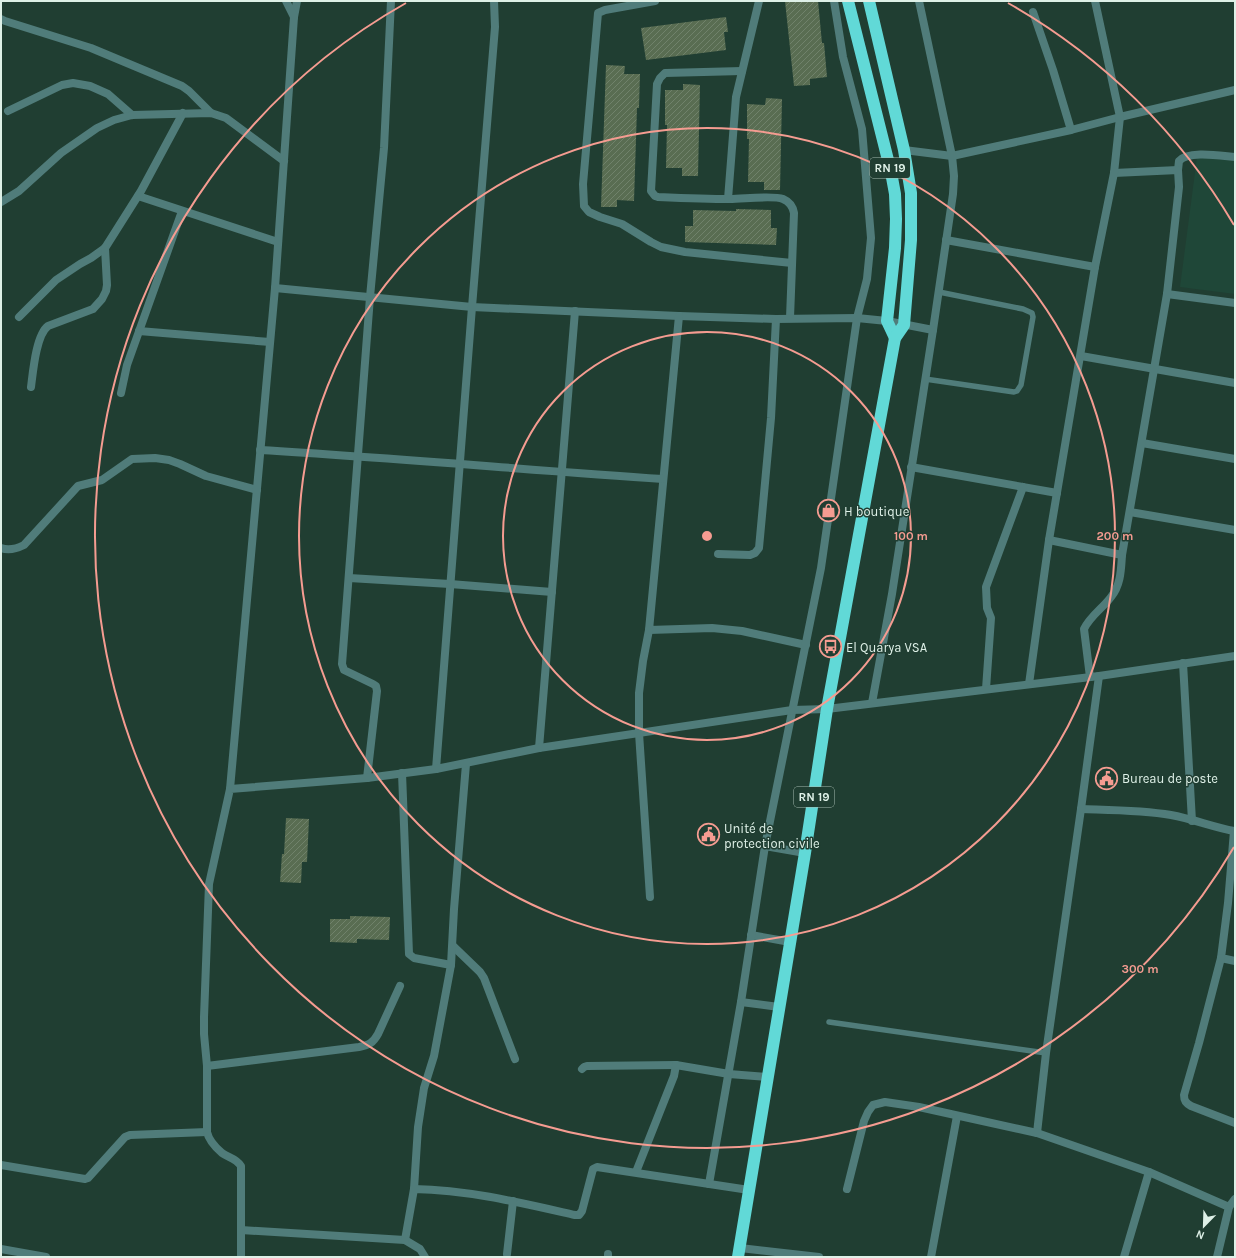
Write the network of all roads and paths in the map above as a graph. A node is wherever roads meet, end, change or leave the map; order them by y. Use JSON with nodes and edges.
{"nodes":[{"id":1,"x":286,"y":1,"type":"edge"},
{"id":2,"x":297,"y":1,"type":"edge"},
{"id":3,"x":391,"y":1,"type":"edge"},
{"id":4,"x":494,"y":1,"type":"edge"},
{"id":5,"x":654,"y":1,"type":"edge"},
{"id":6,"x":758,"y":1,"type":"edge"},
{"id":7,"x":834,"y":1,"type":"edge"},
{"id":8,"x":848,"y":1,"type":"edge"},
{"id":9,"x":869,"y":1,"type":"edge"},
{"id":10,"x":919,"y":1,"type":"edge"},
{"id":11,"x":1095,"y":1,"type":"edge"},
{"id":12,"x":1033,"y":12,"type":"dead end"},
{"id":13,"x":294,"y":17,"type":"junction"},
{"id":14,"x":1,"y":19,"type":"edge"},
{"id":15,"x":742,"y":71,"type":"junction"},
{"id":16,"x":1235,"y":90,"type":"edge"},
{"id":17,"x":8,"y":111,"type":"dead end"},
{"id":18,"x":183,"y":113,"type":"junction"},
{"id":19,"x":211,"y":113,"type":"junction"},
{"id":20,"x":132,"y":115,"type":"junction"},
{"id":21,"x":1120,"y":117,"type":"junction"},
{"id":22,"x":1071,"y":130,"type":"junction"},
{"id":23,"x":904,"y":150,"type":"junction"},
{"id":24,"x":952,"y":156,"type":"junction"},
{"id":25,"x":1235,"y":157,"type":"edge"},
{"id":26,"x":284,"y":161,"type":"junction"},
{"id":27,"x":1178,"y":170,"type":"junction"},
{"id":28,"x":1114,"y":173,"type":"junction"},
{"id":29,"x":138,"y":196,"type":"junction"},
{"id":30,"x":728,"y":199,"type":"junction"},
{"id":31,"x":1,"y":202,"type":"edge"},
{"id":32,"x":182,"y":211,"type":"junction"},
{"id":33,"x":946,"y":240,"type":"junction"},
{"id":34,"x":278,"y":242,"type":"junction"},
{"id":35,"x":105,"y":248,"type":"junction"},
{"id":36,"x":792,"y":263,"type":"junction"},
{"id":37,"x":1095,"y":267,"type":"junction"},
{"id":38,"x":275,"y":288,"type":"junction"},
{"id":39,"x":939,"y":292,"type":"junction"},
{"id":40,"x":1167,"y":294,"type":"junction"},
{"id":41,"x":370,"y":297,"type":"junction"},
{"id":42,"x":1235,"y":303,"type":"edge"},
{"id":43,"x":472,"y":307,"type":"junction"},
{"id":44,"x":575,"y":311,"type":"junction"},
{"id":45,"x":679,"y":316,"type":"junction"},
{"id":46,"x":19,"y":317,"type":"dead end"},
{"id":47,"x":776,"y":318,"type":"junction"},
{"id":48,"x":790,"y":318,"type":"junction"},
{"id":49,"x":857,"y":318,"type":"junction"},
{"id":50,"x":887,"y":321,"type":"junction"},
{"id":51,"x":904,"y":324,"type":"junction"},
{"id":52,"x":933,"y":330,"type":"junction"},
{"id":53,"x":139,"y":331,"type":"junction"},
{"id":54,"x":895,"y":338,"type":"junction"},
{"id":55,"x":270,"y":342,"type":"junction"},
{"id":56,"x":1081,"y":356,"type":"junction"},
{"id":57,"x":1155,"y":369,"type":"junction"},
{"id":58,"x":925,"y":379,"type":"junction"},
{"id":59,"x":1235,"y":383,"type":"edge"},
{"id":60,"x":31,"y":387,"type":"dead end"},
{"id":61,"x":121,"y":393,"type":"dead end"},
{"id":62,"x":1142,"y":443,"type":"junction"},
{"id":63,"x":260,"y":450,"type":"junction"},
{"id":64,"x":358,"y":456,"type":"junction"},
{"id":65,"x":1235,"y":459,"type":"edge"},
{"id":66,"x":460,"y":464,"type":"junction"},
{"id":67,"x":911,"y":467,"type":"junction"},
{"id":68,"x":562,"y":472,"type":"junction"},
{"id":69,"x":663,"y":478,"type":"junction"},
{"id":70,"x":1023,"y":487,"type":"junction"},
{"id":71,"x":257,"y":490,"type":"junction"},
{"id":72,"x":1057,"y":493,"type":"junction"},
{"id":73,"x":1130,"y":512,"type":"junction"},
{"id":74,"x":1235,"y":530,"type":"edge"},
{"id":75,"x":1049,"y":540,"type":"junction"},
{"id":76,"x":1,"y":548,"type":"edge"},
{"id":77,"x":718,"y":554,"type":"dead end"},
{"id":78,"x":1122,"y":555,"type":"junction"},
{"id":79,"x":349,"y":578,"type":"junction"},
{"id":80,"x":450,"y":584,"type":"junction"},
{"id":81,"x":552,"y":592,"type":"junction"},
{"id":82,"x":649,"y":630,"type":"junction"},
{"id":83,"x":806,"y":645,"type":"junction"},
{"id":84,"x":1235,"y":656,"type":"edge"},
{"id":85,"x":1183,"y":663,"type":"junction"},
{"id":86,"x":1094,"y":676,"type":"junction"},
{"id":87,"x":1029,"y":684,"type":"junction"},
{"id":88,"x":986,"y":689,"type":"junction"},
{"id":89,"x":872,"y":703,"type":"junction"},
{"id":90,"x":827,"y":709,"type":"junction"},
{"id":91,"x":792,"y":710,"type":"junction"},
{"id":92,"x":639,"y":733,"type":"junction"},
{"id":93,"x":539,"y":748,"type":"junction"},
{"id":94,"x":466,"y":764,"type":"junction"},
{"id":95,"x":436,"y":769,"type":"junction"},
{"id":96,"x":402,"y":773,"type":"junction"},
{"id":97,"x":367,"y":778,"type":"junction"},
{"id":98,"x":230,"y":789,"type":"junction"},
{"id":99,"x":1082,"y":809,"type":"junction"},
{"id":100,"x":1192,"y":821,"type":"junction"},
{"id":101,"x":1235,"y":831,"type":"edge"},
{"id":102,"x":765,"y":846,"type":"junction"},
{"id":103,"x":805,"y":853,"type":"junction"},
{"id":104,"x":650,"y":897,"type":"dead end"},
{"id":105,"x":1232,"y":903,"type":"edge"},
{"id":106,"x":752,"y":935,"type":"junction"},
{"id":107,"x":790,"y":942,"type":"junction"},
{"id":108,"x":453,"y":946,"type":"junction"},
{"id":109,"x":1220,"y":958,"type":"junction"},
{"id":110,"x":1235,"y":961,"type":"edge"},
{"id":111,"x":451,"y":965,"type":"junction"},
{"id":112,"x":400,"y":986,"type":"dead end"},
{"id":113,"x":741,"y":1002,"type":"junction"},
{"id":114,"x":779,"y":1007,"type":"junction"},
{"id":115,"x":828,"y":1022,"type":"dead end"},
{"id":116,"x":1046,"y":1053,"type":"junction"},
{"id":117,"x":514,"y":1059,"type":"dead end"},
{"id":118,"x":676,"y":1065,"type":"junction"},
{"id":119,"x":207,"y":1066,"type":"junction"},
{"id":120,"x":582,"y":1069,"type":"dead end"},
{"id":121,"x":729,"y":1074,"type":"junction"},
{"id":122,"x":768,"y":1077,"type":"junction"},
{"id":123,"x":957,"y":1116,"type":"junction"},
{"id":124,"x":1235,"y":1123,"type":"edge"},
{"id":125,"x":207,"y":1132,"type":"junction"},
{"id":126,"x":1037,"y":1133,"type":"junction"},
{"id":127,"x":1,"y":1165,"type":"edge"},
{"id":128,"x":636,"y":1172,"type":"junction"},
{"id":129,"x":1150,"y":1172,"type":"junction"},
{"id":130,"x":709,"y":1184,"type":"junction"},
{"id":131,"x":414,"y":1189,"type":"junction"},
{"id":132,"x":847,"y":1189,"type":"dead end"},
{"id":133,"x":749,"y":1190,"type":"junction"},
{"id":134,"x":1235,"y":1199,"type":"edge"},
{"id":135,"x":513,"y":1201,"type":"junction"},
{"id":136,"x":1229,"y":1207,"type":"junction"},
{"id":137,"x":241,"y":1230,"type":"junction"},
{"id":138,"x":405,"y":1240,"type":"junction"},
{"id":139,"x":1,"y":1249,"type":"edge"},
{"id":140,"x":739,"y":1253,"type":"edge"},
{"id":141,"x":507,"y":1254,"type":"dead end"},
{"id":142,"x":36,"y":1256,"type":"edge"},
{"id":143,"x":46,"y":1257,"type":"edge"},
{"id":144,"x":241,"y":1257,"type":"edge"},
{"id":145,"x":425,"y":1257,"type":"edge"},
{"id":146,"x":819,"y":1257,"type":"edge"},
{"id":147,"x":931,"y":1257,"type":"edge"},
{"id":148,"x":1124,"y":1257,"type":"edge"},
{"id":149,"x":1217,"y":1257,"type":"edge"}],
"edges":[{"from":1,"to":13,"type":"street"},
{"from":2,"to":13,"type":"street"},
{"from":3,"to":41,"type":"street"},
{"from":4,"to":43,"type":"street"},
{"from":5,"to":36,"type":"street"},
{"from":6,"to":15,"type":"street"},
{"from":7,"to":49,"type":"street"},
{"from":8,"to":50,"type":"highway","number":"RN 19"},
{"from":9,"to":23,"type":"highway","number":"RN 19"},
{"from":10,"to":24,"type":"street"},
{"from":11,"to":21,"type":"street"},
{"from":12,"to":22,"type":"street"},
{"from":13,"to":26,"type":"street"},
{"from":14,"to":19,"type":"street"},
{"from":15,"to":30,"type":"street"},
{"from":15,"to":30,"type":"street"},
{"from":16,"to":21,"type":"street"},
{"from":17,"to":20,"type":"street"},
{"from":18,"to":19,"type":"street"},
{"from":18,"to":20,"type":"street"},
{"from":18,"to":29,"type":"street"},
{"from":19,"to":26,"type":"street"},
{"from":20,"to":31,"type":"street"},
{"from":21,"to":22,"type":"street"},
{"from":21,"to":28,"type":"street"},
{"from":22,"to":24,"type":"street"},
{"from":23,"to":24,"type":"street"},
{"from":23,"to":51,"type":"highway","number":"RN 19"},
{"from":24,"to":33,"type":"street"},
{"from":25,"to":27,"type":"street"},
{"from":26,"to":34,"type":"street"},
{"from":27,"to":28,"type":"street"},
{"from":27,"to":40,"type":"street"},
{"from":28,"to":37,"type":"street"},
{"from":29,"to":32,"type":"street"},
{"from":29,"to":35,"type":"street"},
{"from":30,"to":36,"type":"street"},
{"from":32,"to":34,"type":"street"},
{"from":32,"to":53,"type":"street"},
{"from":33,"to":37,"type":"street"},
{"from":33,"to":39,"type":"street"},
{"from":34,"to":38,"type":"street"},
{"from":35,"to":46,"type":"street"},
{"from":35,"to":60,"type":"street"},
{"from":36,"to":48,"type":"street"},
{"from":37,"to":56,"type":"street"},
{"from":38,"to":41,"type":"street"},
{"from":38,"to":55,"type":"street"},
{"from":39,"to":52,"type":"street"},
{"from":39,"to":58,"type":"lane"},
{"from":40,"to":42,"type":"street"},
{"from":40,"to":57,"type":"street"},
{"from":41,"to":43,"type":"street"},
{"from":41,"to":64,"type":"street"},
{"from":43,"to":44,"type":"street"},
{"from":43,"to":66,"type":"street"},
{"from":44,"to":45,"type":"street"},
{"from":44,"to":68,"type":"street"},
{"from":45,"to":47,"type":"street"},
{"from":45,"to":69,"type":"street"},
{"from":47,"to":48,"type":"street"},
{"from":47,"to":77,"type":"street"},
{"from":48,"to":49,"type":"street"},
{"from":49,"to":50,"type":"street"},
{"from":49,"to":83,"type":"street"},
{"from":50,"to":51,"type":"street"},
{"from":50,"to":54,"type":"highway"},
{"from":51,"to":52,"type":"street"},
{"from":51,"to":54,"type":"highway","number":"RN 19"},
{"from":52,"to":58,"type":"street"},
{"from":53,"to":55,"type":"street"},
{"from":53,"to":61,"type":"street"},
{"from":54,"to":90,"type":"highway","number":"RN 19"},
{"from":55,"to":63,"type":"street"},
{"from":56,"to":57,"type":"street"},
{"from":56,"to":72,"type":"street"},
{"from":57,"to":59,"type":"street"},
{"from":57,"to":62,"type":"street"},
{"from":58,"to":67,"type":"street"},
{"from":62,"to":65,"type":"street"},
{"from":62,"to":73,"type":"street"},
{"from":63,"to":64,"type":"street"},
{"from":63,"to":71,"type":"street"},
{"from":64,"to":66,"type":"street"},
{"from":64,"to":79,"type":"street"},
{"from":66,"to":68,"type":"street"},
{"from":66,"to":80,"type":"street"},
{"from":67,"to":70,"type":"street"},
{"from":67,"to":89,"type":"street"},
{"from":68,"to":69,"type":"street"},
{"from":68,"to":81,"type":"street"},
{"from":69,"to":82,"type":"street"},
{"from":70,"to":72,"type":"street"},
{"from":70,"to":88,"type":"street"},
{"from":71,"to":76,"type":"street"},
{"from":71,"to":98,"type":"street"},
{"from":72,"to":75,"type":"street"},
{"from":73,"to":74,"type":"street"},
{"from":73,"to":78,"type":"street"},
{"from":75,"to":78,"type":"street"},
{"from":75,"to":87,"type":"street"},
{"from":78,"to":86,"type":"street"},
{"from":79,"to":80,"type":"street"},
{"from":79,"to":97,"type":"street"},
{"from":80,"to":81,"type":"street"},
{"from":80,"to":95,"type":"street"},
{"from":81,"to":93,"type":"street"},
{"from":82,"to":83,"type":"street"},
{"from":82,"to":92,"type":"street"},
{"from":83,"to":91,"type":"street"},
{"from":84,"to":85,"type":"street"},
{"from":85,"to":86,"type":"street"},
{"from":85,"to":100,"type":"street"},
{"from":86,"to":87,"type":"street"},
{"from":86,"to":99,"type":"street"},
{"from":87,"to":88,"type":"street"},
{"from":88,"to":89,"type":"street"},
{"from":89,"to":90,"type":"street"},
{"from":90,"to":91,"type":"street"},
{"from":90,"to":103,"type":"highway","number":"RN 19"},
{"from":91,"to":92,"type":"street"},
{"from":91,"to":102,"type":"street"},
{"from":92,"to":93,"type":"street"},
{"from":92,"to":104,"type":"street"},
{"from":93,"to":94,"type":"street"},
{"from":94,"to":95,"type":"street"},
{"from":94,"to":108,"type":"street"},
{"from":95,"to":96,"type":"street"},
{"from":96,"to":97,"type":"street"},
{"from":96,"to":111,"type":"street"},
{"from":97,"to":98,"type":"street"},
{"from":98,"to":119,"type":"street"},
{"from":99,"to":100,"type":"street"},
{"from":99,"to":116,"type":"street"},
{"from":100,"to":101,"type":"street"},
{"from":101,"to":105,"type":"street"},
{"from":102,"to":103,"type":"street"},
{"from":102,"to":106,"type":"street"},
{"from":103,"to":107,"type":"highway","number":"RN 19"},
{"from":105,"to":109,"type":"street"},
{"from":106,"to":107,"type":"street"},
{"from":106,"to":113,"type":"street"},
{"from":107,"to":114,"type":"highway","number":"RN 19"},
{"from":108,"to":111,"type":"street"},
{"from":108,"to":117,"type":"street"},
{"from":109,"to":110,"type":"street"},
{"from":109,"to":124,"type":"street"},
{"from":111,"to":131,"type":"street"},
{"from":112,"to":119,"type":"street"},
{"from":113,"to":114,"type":"street"},
{"from":113,"to":121,"type":"street"},
{"from":114,"to":122,"type":"highway","number":"RN 19"},
{"from":115,"to":116,"type":"lane"},
{"from":116,"to":126,"type":"street"},
{"from":118,"to":120,"type":"street"},
{"from":118,"to":121,"type":"street"},
{"from":118,"to":128,"type":"street"},
{"from":119,"to":125,"type":"street"},
{"from":121,"to":122,"type":"street"},
{"from":121,"to":130,"type":"street"},
{"from":122,"to":133,"type":"highway","number":"RN 19"},
{"from":123,"to":126,"type":"street"},
{"from":123,"to":132,"type":"street"},
{"from":123,"to":147,"type":"street"},
{"from":125,"to":127,"type":"street"},
{"from":125,"to":137,"type":"street"},
{"from":126,"to":129,"type":"street"},
{"from":128,"to":130,"type":"street"},
{"from":128,"to":135,"type":"street"},
{"from":129,"to":136,"type":"street"},
{"from":129,"to":148,"type":"street"},
{"from":130,"to":133,"type":"street"},
{"from":131,"to":135,"type":"street"},
{"from":131,"to":138,"type":"street"},
{"from":133,"to":140,"type":"highway","number":"RN 19"},
{"from":134,"to":136,"type":"street"},
{"from":135,"to":141,"type":"street"},
{"from":136,"to":149,"type":"street"},
{"from":137,"to":138,"type":"street"},
{"from":137,"to":144,"type":"street"},
{"from":138,"to":145,"type":"street"},
{"from":139,"to":142,"type":"street"},
{"from":140,"to":146,"type":"street"},
{"from":142,"to":143,"type":"street"}]}
